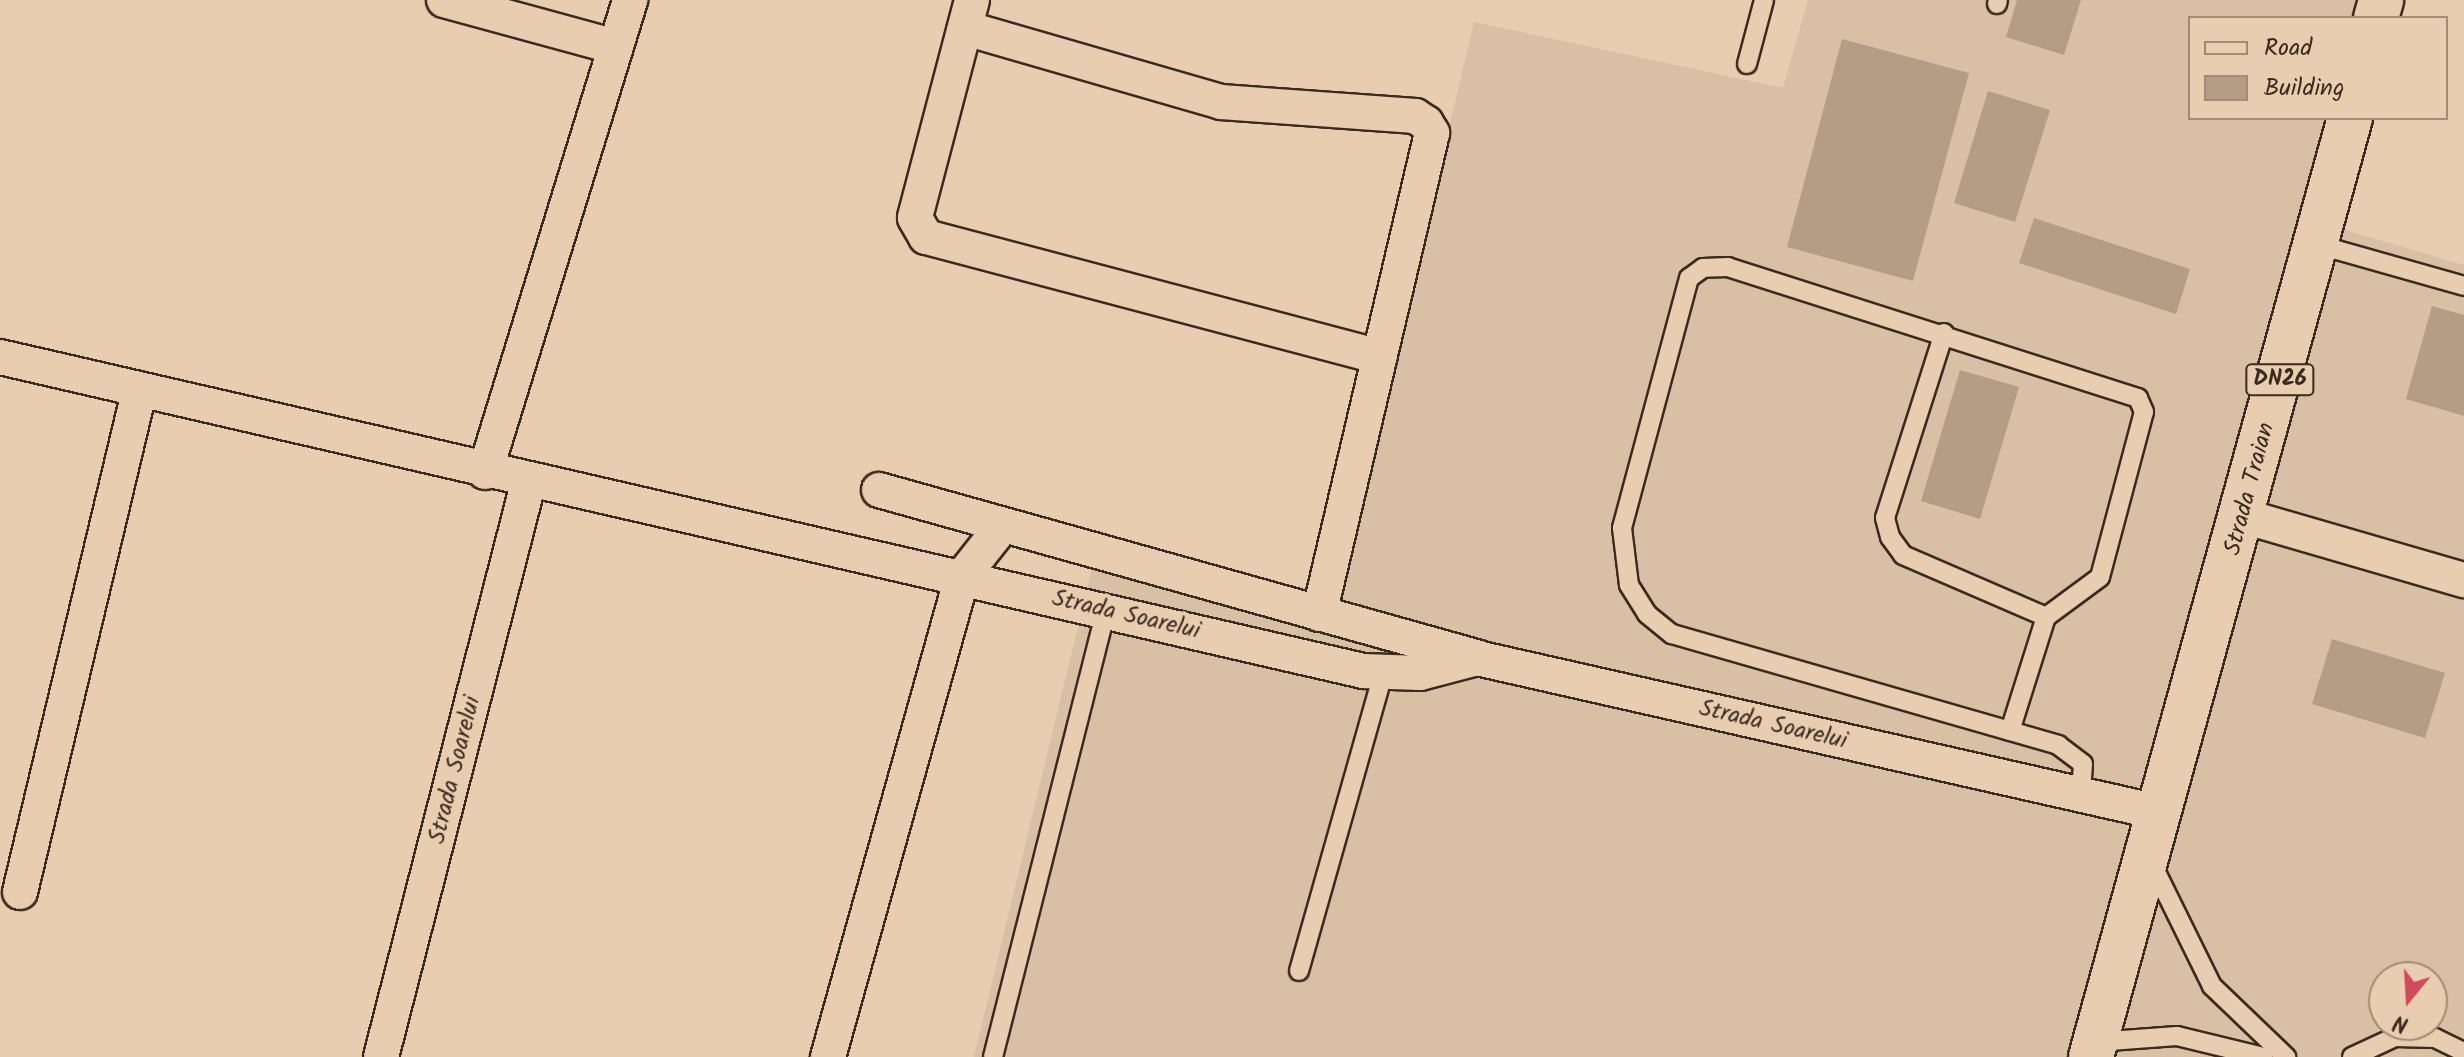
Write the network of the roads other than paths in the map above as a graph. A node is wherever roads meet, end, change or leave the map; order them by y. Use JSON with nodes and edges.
{"nodes":[{"id":1,"x":444,"y":0,"type":"edge"},
{"id":2,"x":630,"y":0,"type":"edge"},
{"id":3,"x":1764,"y":0,"type":"edge"},
{"id":4,"x":969,"y":14,"type":"edge"},
{"id":5,"x":616,"y":47,"type":"junction"},
{"id":6,"x":1747,"y":64,"type":"dead end"},
{"id":7,"x":2349,"y":120,"type":"edge"},
{"id":8,"x":2316,"y":244,"type":"junction"},
{"id":9,"x":2464,"y":286,"type":"edge"},
{"id":10,"x":1944,"y":333,"type":"junction"},
{"id":11,"x":0,"y":357,"type":"edge"},
{"id":12,"x":1379,"y":357,"type":"junction"},
{"id":13,"x":139,"y":392,"type":"junction"},
{"id":14,"x":485,"y":472,"type":"junction"},
{"id":15,"x":528,"y":484,"type":"junction"},
{"id":16,"x":879,"y":490,"type":"dead end"},
{"id":17,"x":2243,"y":516,"type":"junction"},
{"id":18,"x":1003,"y":525,"type":"junction"},
{"id":19,"x":962,"y":577,"type":"junction"},
{"id":20,"x":2464,"y":580,"type":"edge"},
{"id":21,"x":1106,"y":611,"type":"junction"},
{"id":22,"x":1319,"y":614,"type":"junction"},
{"id":23,"x":2046,"y":617,"type":"junction"},
{"id":24,"x":1477,"y":658,"type":"junction"},
{"id":25,"x":1383,"y":674,"type":"junction"},
{"id":26,"x":2010,"y":731,"type":"junction"},
{"id":27,"x":2081,"y":795,"type":"junction"},
{"id":28,"x":2162,"y":813,"type":"junction"},
{"id":29,"x":2150,"y":860,"type":"junction"},
{"id":30,"x":20,"y":892,"type":"dead end"},
{"id":31,"x":1299,"y":971,"type":"dead end"},
{"id":32,"x":2100,"y":1052,"type":"edge"},
{"id":33,"x":2464,"y":1052,"type":"edge"},
{"id":34,"x":381,"y":1057,"type":"edge"},
{"id":35,"x":828,"y":1057,"type":"edge"},
{"id":36,"x":993,"y":1057,"type":"edge"},
{"id":37,"x":2264,"y":1057,"type":"edge"},
{"id":38,"x":2286,"y":1057,"type":"edge"},
{"id":39,"x":2352,"y":1057,"type":"edge"}],
"edges":[{"from":1,"to":5,"type":"street"},
{"from":2,"to":5,"type":"street"},
{"from":3,"to":6,"type":"lane"},
{"from":4,"to":12,"type":"street"},
{"from":4,"to":12,"type":"street"},
{"from":5,"to":14,"type":"street"},
{"from":7,"to":8,"type":"main road","name":"Strada Traian","number":"DN26"},
{"from":8,"to":9,"type":"lane"},
{"from":8,"to":17,"type":"main road","name":"Strada Traian","number":"DN26"},
{"from":10,"to":23,"type":"lane"},
{"from":10,"to":23,"type":"lane"},
{"from":10,"to":26,"type":"lane"},
{"from":11,"to":13,"type":"street","name":"Strada Soarelui"},
{"from":12,"to":22,"type":"street"},
{"from":13,"to":14,"type":"street","name":"Strada Soarelui"},
{"from":13,"to":30,"type":"street"},
{"from":14,"to":15,"type":"street","name":"Strada Soarelui"},
{"from":15,"to":19,"type":"street","name":"Strada Soarelui"},
{"from":15,"to":34,"type":"street","name":"Strada Soarelui"},
{"from":16,"to":18,"type":"street"},
{"from":17,"to":20,"type":"street"},
{"from":17,"to":28,"type":"main road","name":"Strada Traian","number":"DN26"},
{"from":18,"to":19,"type":"street"},
{"from":18,"to":22,"type":"street"},
{"from":19,"to":21,"type":"street","name":"Strada Soarelui"},
{"from":19,"to":35,"type":"street"},
{"from":21,"to":25,"type":"street","name":"Strada Soarelui"},
{"from":21,"to":36,"type":"lane"},
{"from":22,"to":24,"type":"street"},
{"from":23,"to":26,"type":"lane"},
{"from":24,"to":25,"type":"street","name":"Strada Soarelui"},
{"from":24,"to":27,"type":"street","name":"Strada Soarelui"},
{"from":25,"to":31,"type":"lane"},
{"from":26,"to":27,"type":"lane"},
{"from":27,"to":28,"type":"street","name":"Strada Soarelui"},
{"from":28,"to":29,"type":"main road","name":"Strada Traian","number":"DN26"},
{"from":29,"to":32,"type":"main road","number":"DN26"},
{"from":29,"to":38,"type":"lane"},
{"from":32,"to":37,"type":"lane"},
{"from":33,"to":39,"type":"lane"}]}
